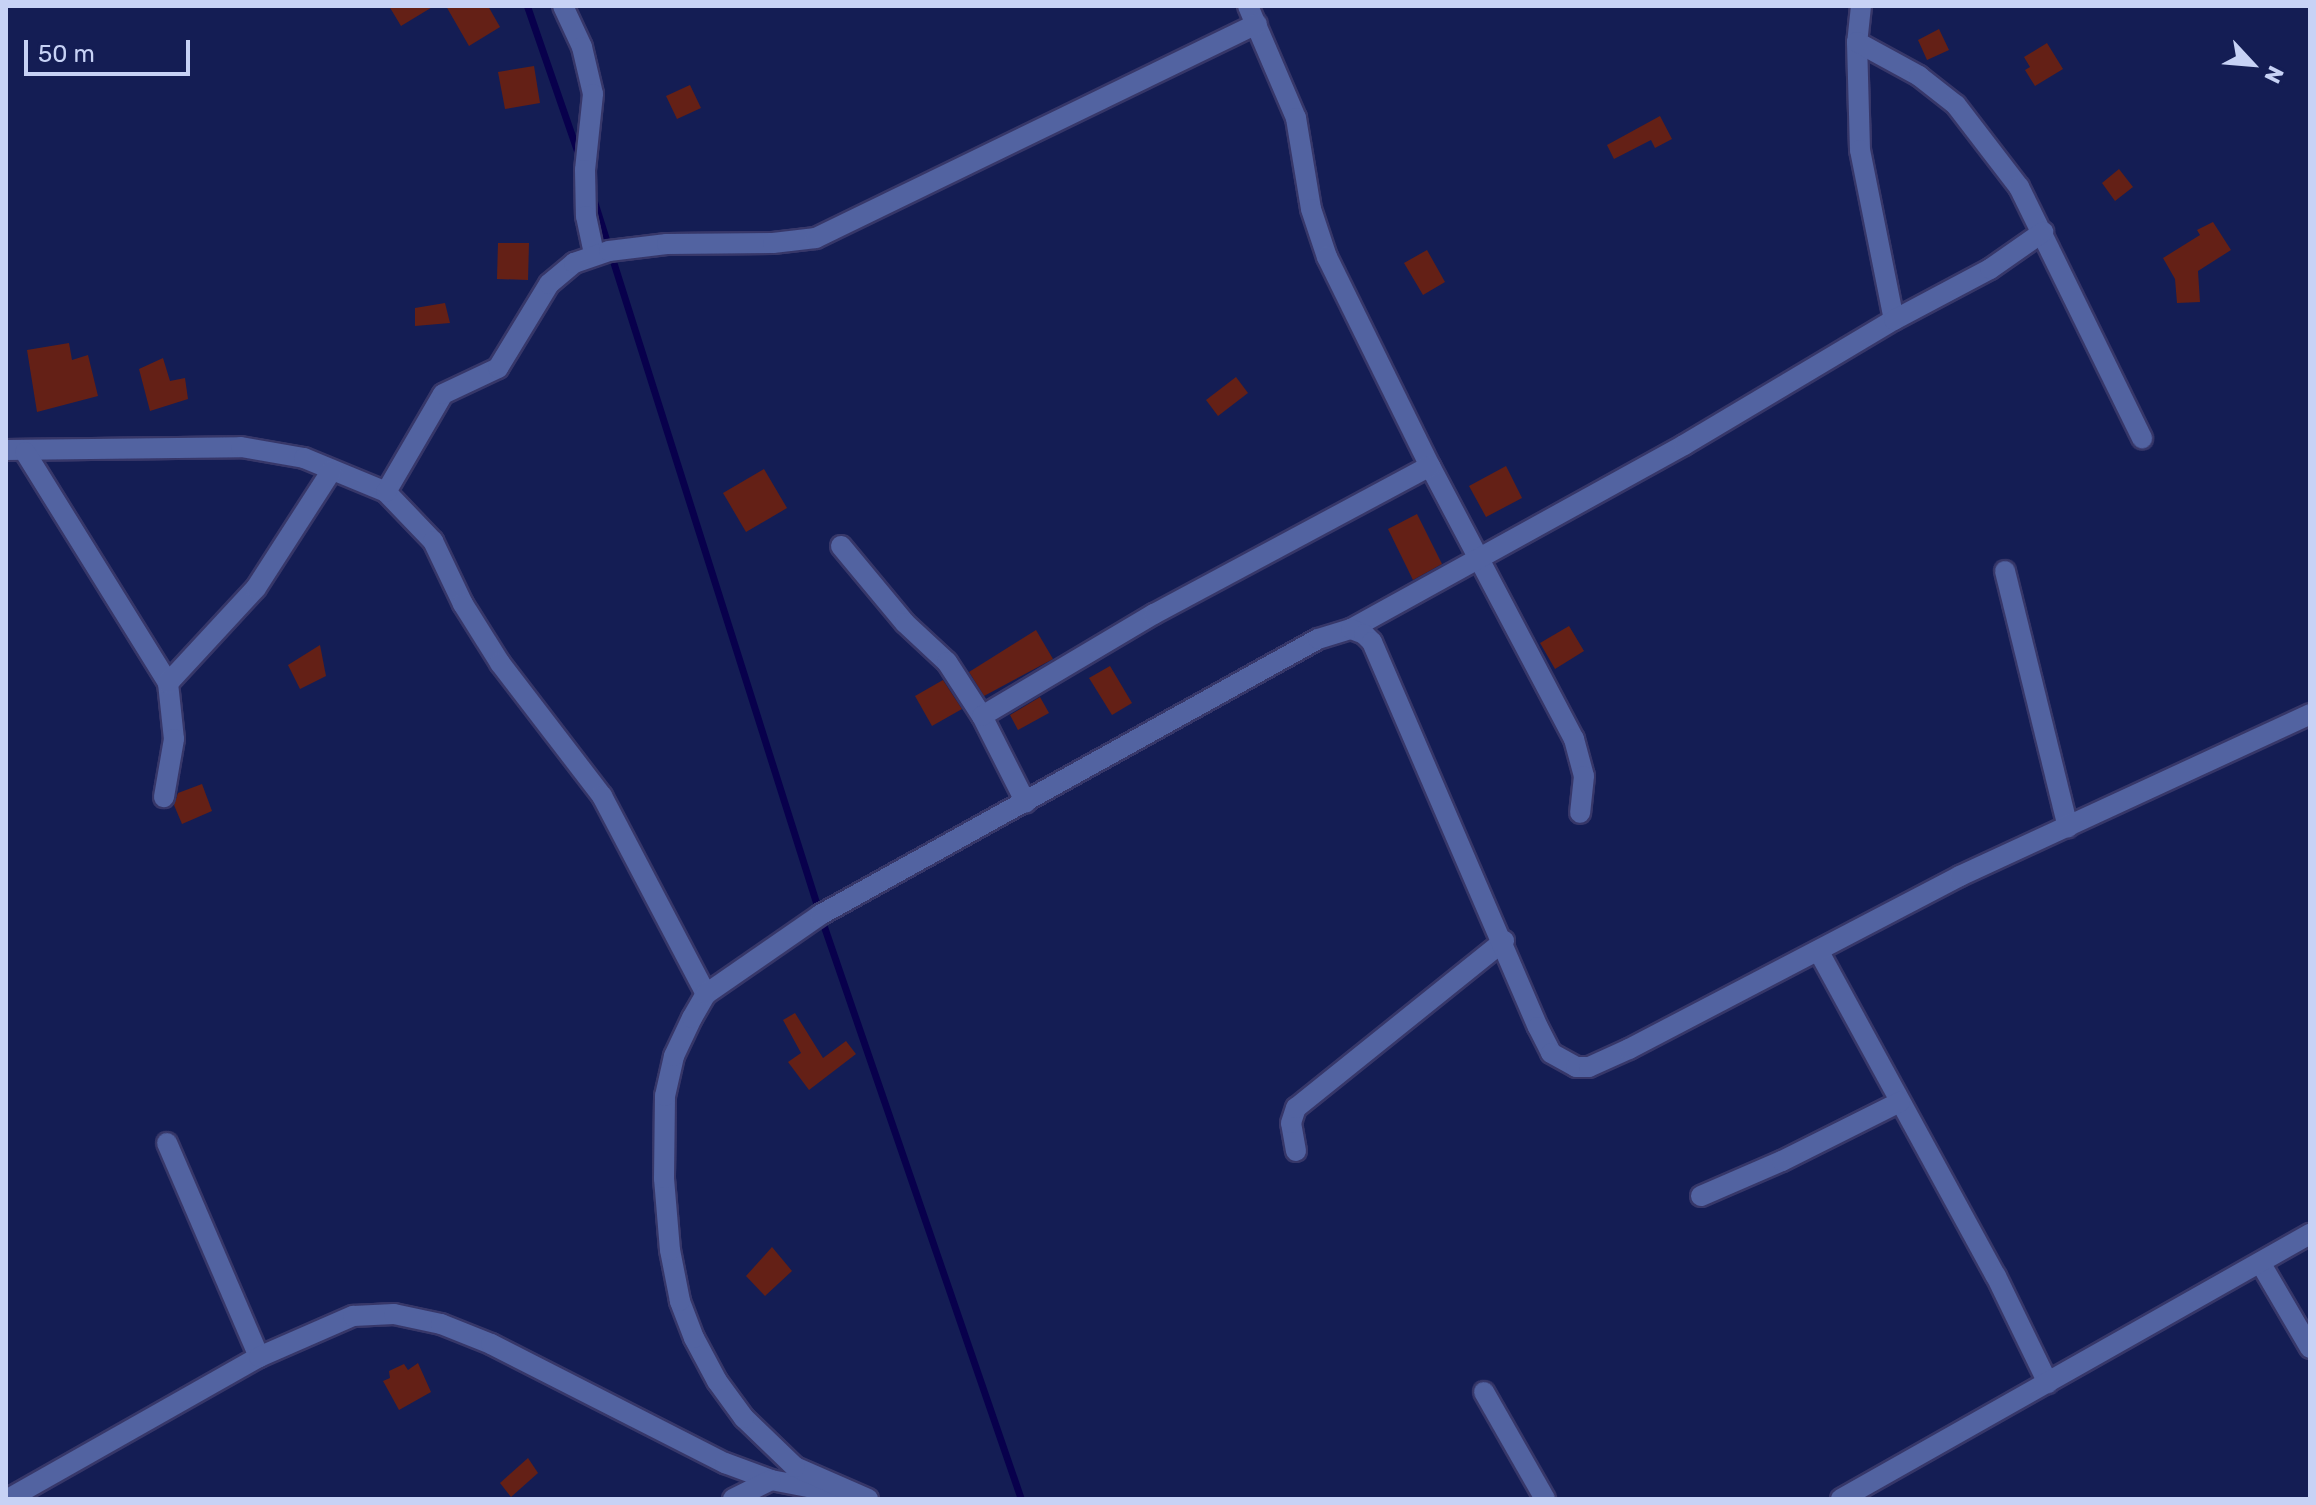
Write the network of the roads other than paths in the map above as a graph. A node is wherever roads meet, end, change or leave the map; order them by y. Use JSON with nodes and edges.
{"nodes":[{"id":1,"x":563,"y":6,"type":"edge"},
{"id":2,"x":1861,"y":6,"type":"edge"},
{"id":3,"x":1252,"y":15,"type":"edge"},
{"id":4,"x":1857,"y":42,"type":"junction"},
{"id":5,"x":2043,"y":232,"type":"junction"},
{"id":6,"x":594,"y":254,"type":"junction"},
{"id":7,"x":1894,"y":320,"type":"junction"},
{"id":8,"x":2142,"y":438,"type":"dead end"},
{"id":9,"x":16,"y":451,"type":"edge"},
{"id":10,"x":1430,"y":466,"type":"junction"},
{"id":11,"x":332,"y":470,"type":"junction"},
{"id":12,"x":386,"y":492,"type":"junction"},
{"id":13,"x":841,"y":546,"type":"dead end"},
{"id":14,"x":1480,"y":557,"type":"junction"},
{"id":15,"x":2005,"y":571,"type":"dead end"},
{"id":16,"x":1351,"y":629,"type":"junction"},
{"id":17,"x":168,"y":683,"type":"junction"},
{"id":18,"x":2310,"y":714,"type":"edge"},
{"id":19,"x":982,"y":716,"type":"junction"},
{"id":20,"x":164,"y":797,"type":"dead end"},
{"id":21,"x":1026,"y":803,"type":"junction"},
{"id":22,"x":1580,"y":813,"type":"dead end"},
{"id":23,"x":2068,"y":827,"type":"junction"},
{"id":24,"x":1504,"y":941,"type":"junction"},
{"id":25,"x":1819,"y":952,"type":"junction"},
{"id":26,"x":706,"y":994,"type":"junction"},
{"id":27,"x":1900,"y":1102,"type":"junction"},
{"id":28,"x":167,"y":1143,"type":"dead end"},
{"id":29,"x":1296,"y":1151,"type":"dead end"},
{"id":30,"x":1701,"y":1196,"type":"dead end"},
{"id":31,"x":2310,"y":1234,"type":"edge"},
{"id":32,"x":2261,"y":1264,"type":"junction"},
{"id":33,"x":2310,"y":1348,"type":"edge"},
{"id":34,"x":259,"y":1357,"type":"junction"},
{"id":35,"x":2048,"y":1383,"type":"junction"},
{"id":36,"x":1484,"y":1392,"type":"dead end"},
{"id":37,"x":771,"y":1480,"type":"junction"},
{"id":38,"x":863,"y":1497,"type":"edge"},
{"id":39,"x":8,"y":1499,"type":"edge"},
{"id":40,"x":733,"y":1499,"type":"edge"},
{"id":41,"x":1545,"y":1499,"type":"edge"},
{"id":42,"x":1841,"y":1499,"type":"edge"}],
"edges":[{"from":1,"to":6,"type":"street"},
{"from":2,"to":4,"type":"street"},
{"from":3,"to":6,"type":"street"},
{"from":3,"to":10,"type":"street"},
{"from":4,"to":5,"type":"street"},
{"from":4,"to":7,"type":"street"},
{"from":5,"to":7,"type":"street"},
{"from":5,"to":8,"type":"street"},
{"from":6,"to":12,"type":"street"},
{"from":7,"to":14,"type":"street"},
{"from":9,"to":11,"type":"street"},
{"from":9,"to":17,"type":"street"},
{"from":10,"to":14,"type":"street"},
{"from":10,"to":19,"type":"street"},
{"from":11,"to":12,"type":"street"},
{"from":11,"to":17,"type":"street"},
{"from":12,"to":26,"type":"street"},
{"from":13,"to":19,"type":"street"},
{"from":14,"to":16,"type":"street"},
{"from":14,"to":22,"type":"street"},
{"from":15,"to":23,"type":"street"},
{"from":16,"to":21,"type":"street"},
{"from":16,"to":24,"type":"street"},
{"from":17,"to":20,"type":"street"},
{"from":18,"to":23,"type":"street"},
{"from":19,"to":21,"type":"street"},
{"from":21,"to":26,"type":"street"},
{"from":23,"to":25,"type":"street"},
{"from":24,"to":25,"type":"street"},
{"from":24,"to":29,"type":"street"},
{"from":25,"to":27,"type":"street"},
{"from":26,"to":38,"type":"street"},
{"from":27,"to":30,"type":"street"},
{"from":27,"to":35,"type":"street"},
{"from":28,"to":34,"type":"street"},
{"from":31,"to":32,"type":"street"},
{"from":32,"to":33,"type":"street"},
{"from":32,"to":35,"type":"street"},
{"from":34,"to":37,"type":"street"},
{"from":34,"to":39,"type":"street"},
{"from":35,"to":42,"type":"street"},
{"from":36,"to":41,"type":"street"},
{"from":37,"to":38,"type":"street"},
{"from":37,"to":40,"type":"street"}]}
